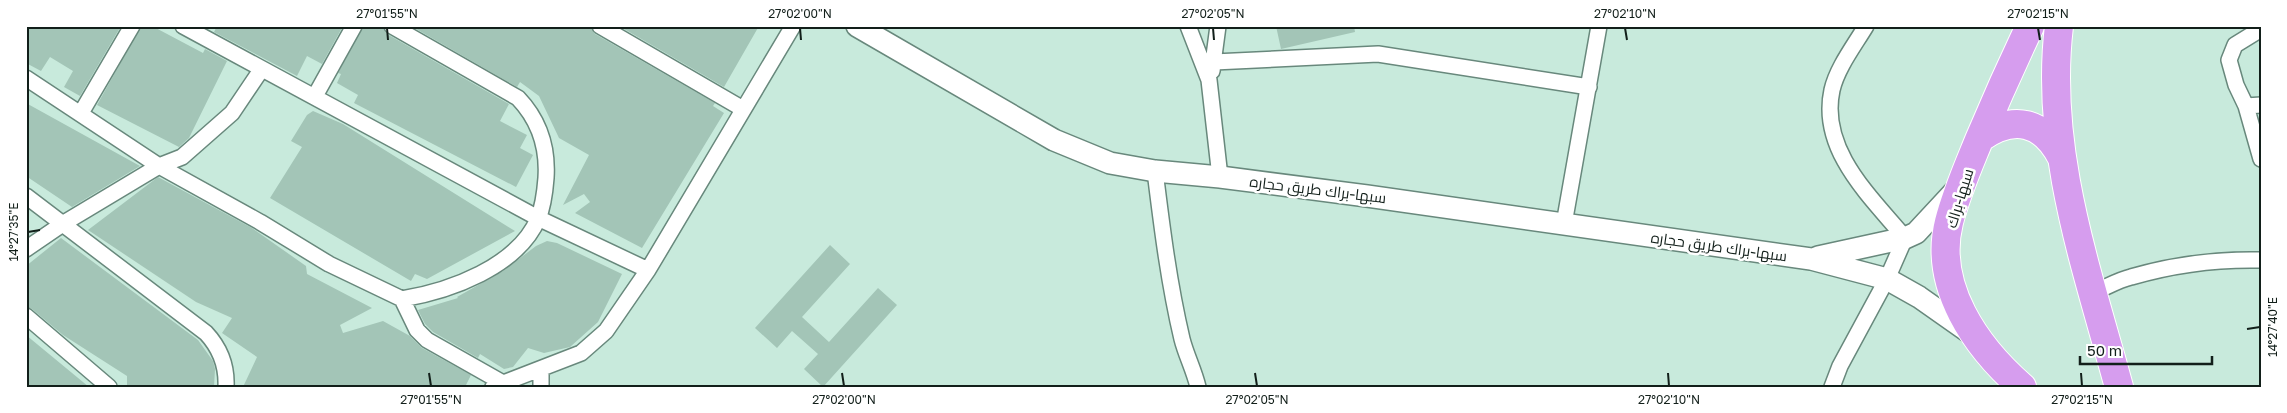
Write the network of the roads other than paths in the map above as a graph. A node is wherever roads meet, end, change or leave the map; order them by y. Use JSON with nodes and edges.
{"nodes":[{"id":1,"x":132,"y":26,"type":"edge"},
{"id":2,"x":183,"y":26,"type":"edge"},
{"id":3,"x":354,"y":26,"type":"edge"},
{"id":4,"x":392,"y":26,"type":"edge"},
{"id":5,"x":600,"y":26,"type":"edge"},
{"id":6,"x":793,"y":26,"type":"edge"},
{"id":7,"x":857,"y":26,"type":"edge"},
{"id":8,"x":1188,"y":26,"type":"edge"},
{"id":9,"x":1218,"y":26,"type":"edge"},
{"id":10,"x":1599,"y":26,"type":"edge"},
{"id":11,"x":1866,"y":26,"type":"edge"},
{"id":12,"x":2030,"y":26,"type":"edge"},
{"id":13,"x":2059,"y":26,"type":"edge"},
{"id":14,"x":2261,"y":29,"type":"edge"},
{"id":15,"x":1214,"y":62,"type":"junction"},
{"id":16,"x":261,"y":70,"type":"junction"},
{"id":17,"x":26,"y":78,"type":"edge"},
{"id":18,"x":1209,"y":80,"type":"junction"},
{"id":19,"x":1589,"y":87,"type":"junction"},
{"id":20,"x":315,"y":96,"type":"junction"},
{"id":21,"x":2253,"y":106,"type":"edge"},
{"id":22,"x":743,"y":108,"type":"junction"},
{"id":23,"x":81,"y":113,"type":"junction"},
{"id":24,"x":1980,"y":138,"type":"junction"},
{"id":25,"x":2062,"y":158,"type":"junction"},
{"id":26,"x":2261,"y":159,"type":"edge"},
{"id":27,"x":159,"y":166,"type":"junction"},
{"id":28,"x":1155,"y":171,"type":"junction"},
{"id":29,"x":1220,"y":177,"type":"junction"},
{"id":30,"x":1959,"y":187,"type":"junction"},
{"id":31,"x":26,"y":196,"type":"edge"},
{"id":32,"x":538,"y":218,"type":"junction"},
{"id":33,"x":64,"y":222,"type":"junction"},
{"id":34,"x":1564,"y":224,"type":"junction"},
{"id":35,"x":1905,"y":238,"type":"junction"},
{"id":36,"x":26,"y":249,"type":"edge"},
{"id":37,"x":1811,"y":259,"type":"junction"},
{"id":38,"x":2261,"y":260,"type":"edge"},
{"id":39,"x":648,"y":270,"type":"junction"},
{"id":40,"x":1887,"y":279,"type":"junction"},
{"id":41,"x":2092,"y":293,"type":"junction"},
{"id":42,"x":402,"y":300,"type":"junction"},
{"id":43,"x":26,"y":316,"type":"edge"},
{"id":44,"x":1976,"y":337,"type":"junction"},
{"id":45,"x":541,"y":369,"type":"junction"},
{"id":46,"x":498,"y":385,"type":"edge"},
{"id":47,"x":110,"y":387,"type":"edge"},
{"id":48,"x":226,"y":387,"type":"edge"},
{"id":49,"x":541,"y":387,"type":"edge"},
{"id":50,"x":1198,"y":387,"type":"edge"},
{"id":51,"x":1832,"y":387,"type":"edge"},
{"id":52,"x":2022,"y":387,"type":"edge"},
{"id":53,"x":2119,"y":387,"type":"edge"}],
"edges":[{"from":1,"to":23,"type":"street"},
{"from":2,"to":16,"type":"street"},
{"from":3,"to":20,"type":"street"},
{"from":4,"to":32,"type":"street"},
{"from":5,"to":22,"type":"street"},
{"from":6,"to":22,"type":"street"},
{"from":7,"to":28,"type":"main road","name":"سبها-براك طريق حجاره"},
{"from":8,"to":18,"type":"street"},
{"from":9,"to":15,"type":"street"},
{"from":10,"to":19,"type":"street"},
{"from":11,"to":35,"type":"street"},
{"from":12,"to":24,"type":"highway","name":"سبها-براك"},
{"from":13,"to":25,"type":"highway"},
{"from":14,"to":21,"type":"street"},
{"from":15,"to":18,"type":"street"},
{"from":15,"to":19,"type":"street"},
{"from":16,"to":20,"type":"street"},
{"from":16,"to":27,"type":"street"},
{"from":17,"to":23,"type":"street"},
{"from":18,"to":29,"type":"street"},
{"from":19,"to":34,"type":"street"},
{"from":20,"to":32,"type":"street"},
{"from":21,"to":26,"type":"street"},
{"from":22,"to":39,"type":"street"},
{"from":23,"to":27,"type":"street"},
{"from":24,"to":25,"type":"highway"},
{"from":24,"to":30,"type":"highway","name":"سبها-براك"},
{"from":25,"to":41,"type":"highway"},
{"from":27,"to":33,"type":"street"},
{"from":27,"to":42,"type":"street"},
{"from":28,"to":29,"type":"main road","name":"سبها-براك طريق حجاره"},
{"from":28,"to":50,"type":"street"},
{"from":29,"to":34,"type":"main road","name":"سبها-براك طريق حجاره"},
{"from":30,"to":35,"type":"main road","name":"سبها-براك طريق حجاره"},
{"from":30,"to":44,"type":"highway","name":"سبها-براك"},
{"from":31,"to":33,"type":"street"},
{"from":32,"to":39,"type":"street"},
{"from":32,"to":42,"type":"street"},
{"from":33,"to":36,"type":"street"},
{"from":33,"to":48,"type":"street"},
{"from":34,"to":37,"type":"main road","name":"سبها-براك طريق حجاره"},
{"from":35,"to":37,"type":"main road","name":"سبها-براك طريق حجاره"},
{"from":35,"to":40,"type":"street"},
{"from":37,"to":40,"type":"main road","name":"سبها-براك طريق حجاره"},
{"from":38,"to":41,"type":"street"},
{"from":39,"to":45,"type":"street"},
{"from":40,"to":44,"type":"main road","name":"سبها-براك طريق حجاره"},
{"from":40,"to":51,"type":"street"},
{"from":41,"to":53,"type":"highway"},
{"from":42,"to":46,"type":"street"},
{"from":43,"to":47,"type":"street"},
{"from":44,"to":52,"type":"highway","name":"سبها-براك"},
{"from":45,"to":46,"type":"street"},
{"from":45,"to":49,"type":"street"}]}
